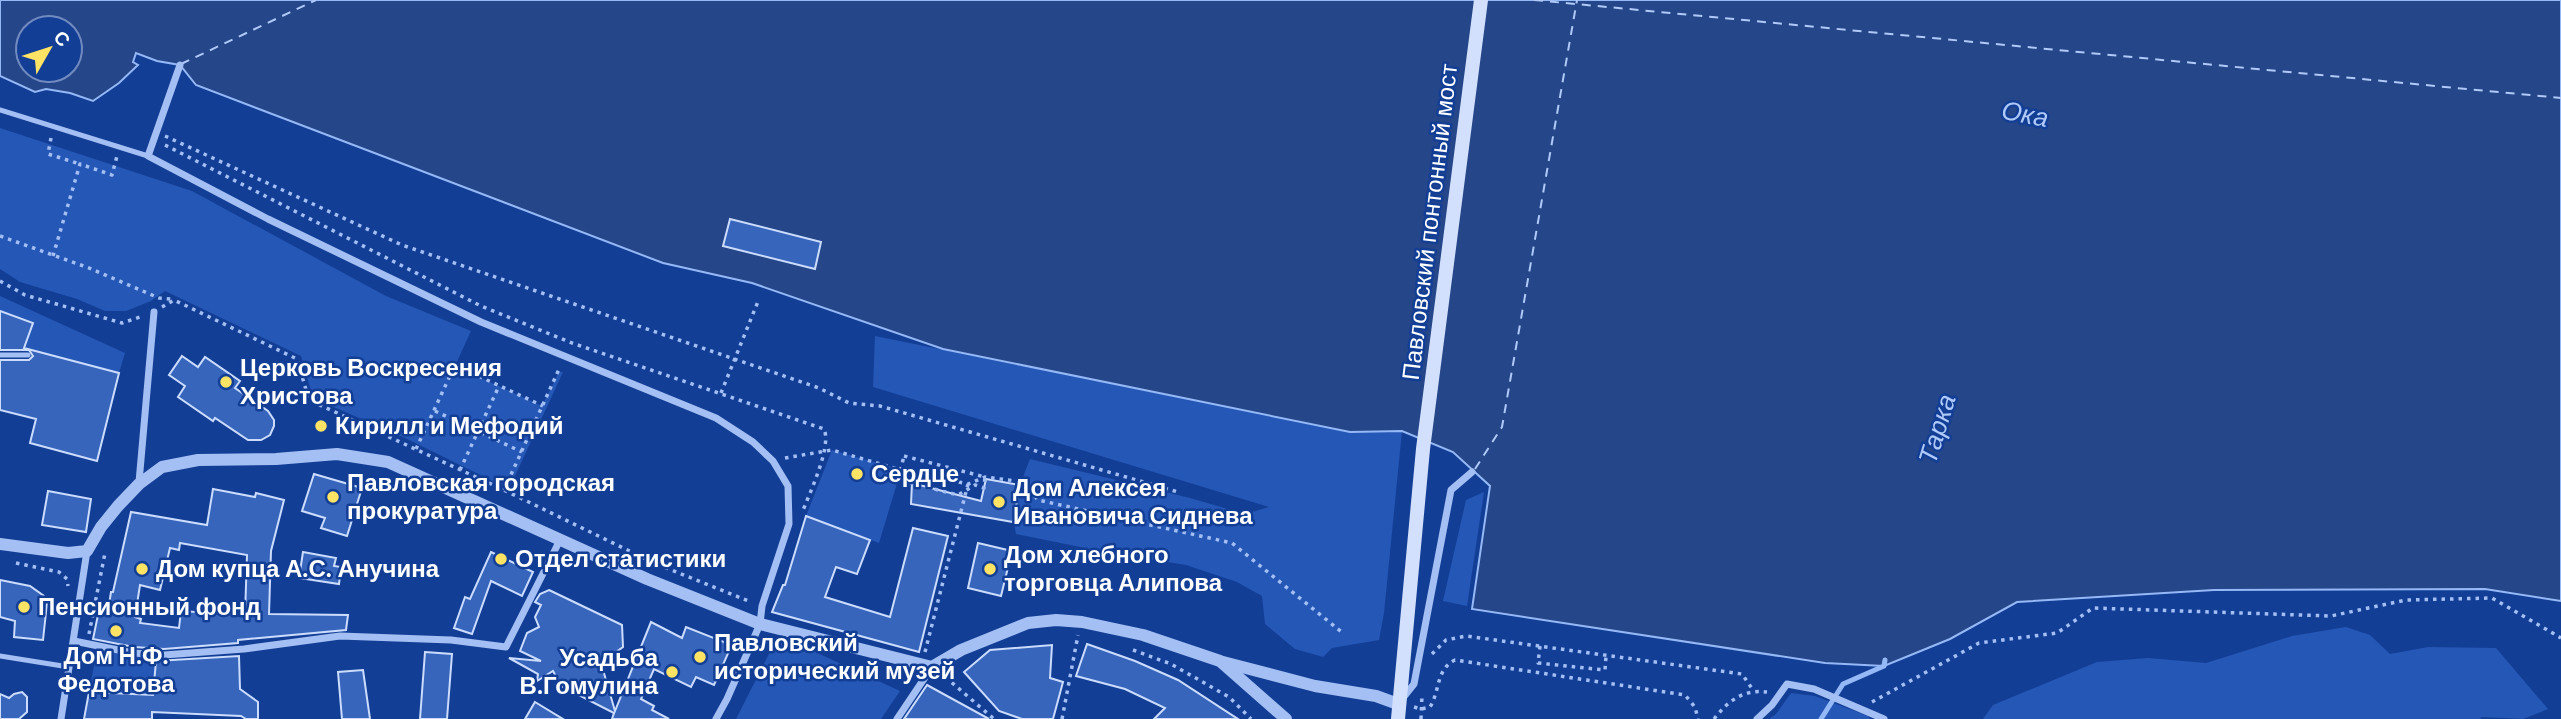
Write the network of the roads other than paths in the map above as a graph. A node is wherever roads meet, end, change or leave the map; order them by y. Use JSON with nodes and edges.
{"nodes":[{"id":1,"x":1481,"y":0,"type":"edge"},
{"id":2,"x":180,"y":65,"type":"dead end"},
{"id":3,"x":0,"y":110,"type":"edge"},
{"id":4,"x":148,"y":156,"type":"junction"},
{"id":5,"x":154,"y":312,"type":"road end"},
{"id":6,"x":0,"y":355,"type":"edge"},
{"id":7,"x":28,"y":355,"type":"dead end"},
{"id":8,"x":1472,"y":472,"type":"dead end"},
{"id":9,"x":139,"y":484,"type":"junction"},
{"id":10,"x":561,"y":540,"type":"junction"},
{"id":11,"x":0,"y":544,"type":"edge"},
{"id":12,"x":87,"y":551,"type":"junction"},
{"id":13,"x":760,"y":624,"type":"junction"},
{"id":14,"x":74,"y":641,"type":"junction"},
{"id":15,"x":0,"y":656,"type":"edge"},
{"id":16,"x":1220,"y":661,"type":"junction"},
{"id":17,"x":69,"y":667,"type":"junction"},
{"id":18,"x":932,"y":667,"type":"junction"},
{"id":19,"x":1398,"y":712,"type":"edge"},
{"id":20,"x":61,"y":719,"type":"edge"},
{"id":21,"x":716,"y":719,"type":"edge"},
{"id":22,"x":897,"y":719,"type":"edge"},
{"id":23,"x":1286,"y":719,"type":"edge"},
{"id":24,"x":1757,"y":719,"type":"edge"},
{"id":25,"x":1884,"y":719,"type":"edge"}],
"edges":[{"from":1,"to":19,"type":"main road","name":"Павловский понтонный мост"},
{"from":2,"to":4,"type":"street"},
{"from":3,"to":4,"type":"lane"},
{"from":4,"to":13,"type":"street"},
{"from":5,"to":9,"type":"street"},
{"from":6,"to":7,"type":"lane"},
{"from":8,"to":19,"type":"street"},
{"from":9,"to":10,"type":"street"},
{"from":9,"to":12,"type":"street"},
{"from":10,"to":13,"type":"street"},
{"from":10,"to":14,"type":"street"},
{"from":11,"to":12,"type":"street"},
{"from":12,"to":14,"type":"street"},
{"from":13,"to":18,"type":"street"},
{"from":13,"to":21,"type":"street"},
{"from":14,"to":17,"type":"street"},
{"from":15,"to":17,"type":"lane"},
{"from":16,"to":18,"type":"street"},
{"from":16,"to":19,"type":"street"},
{"from":16,"to":23,"type":"street"},
{"from":17,"to":20,"type":"street"},
{"from":18,"to":22,"type":"street"},
{"from":24,"to":25,"type":"street"}]}
